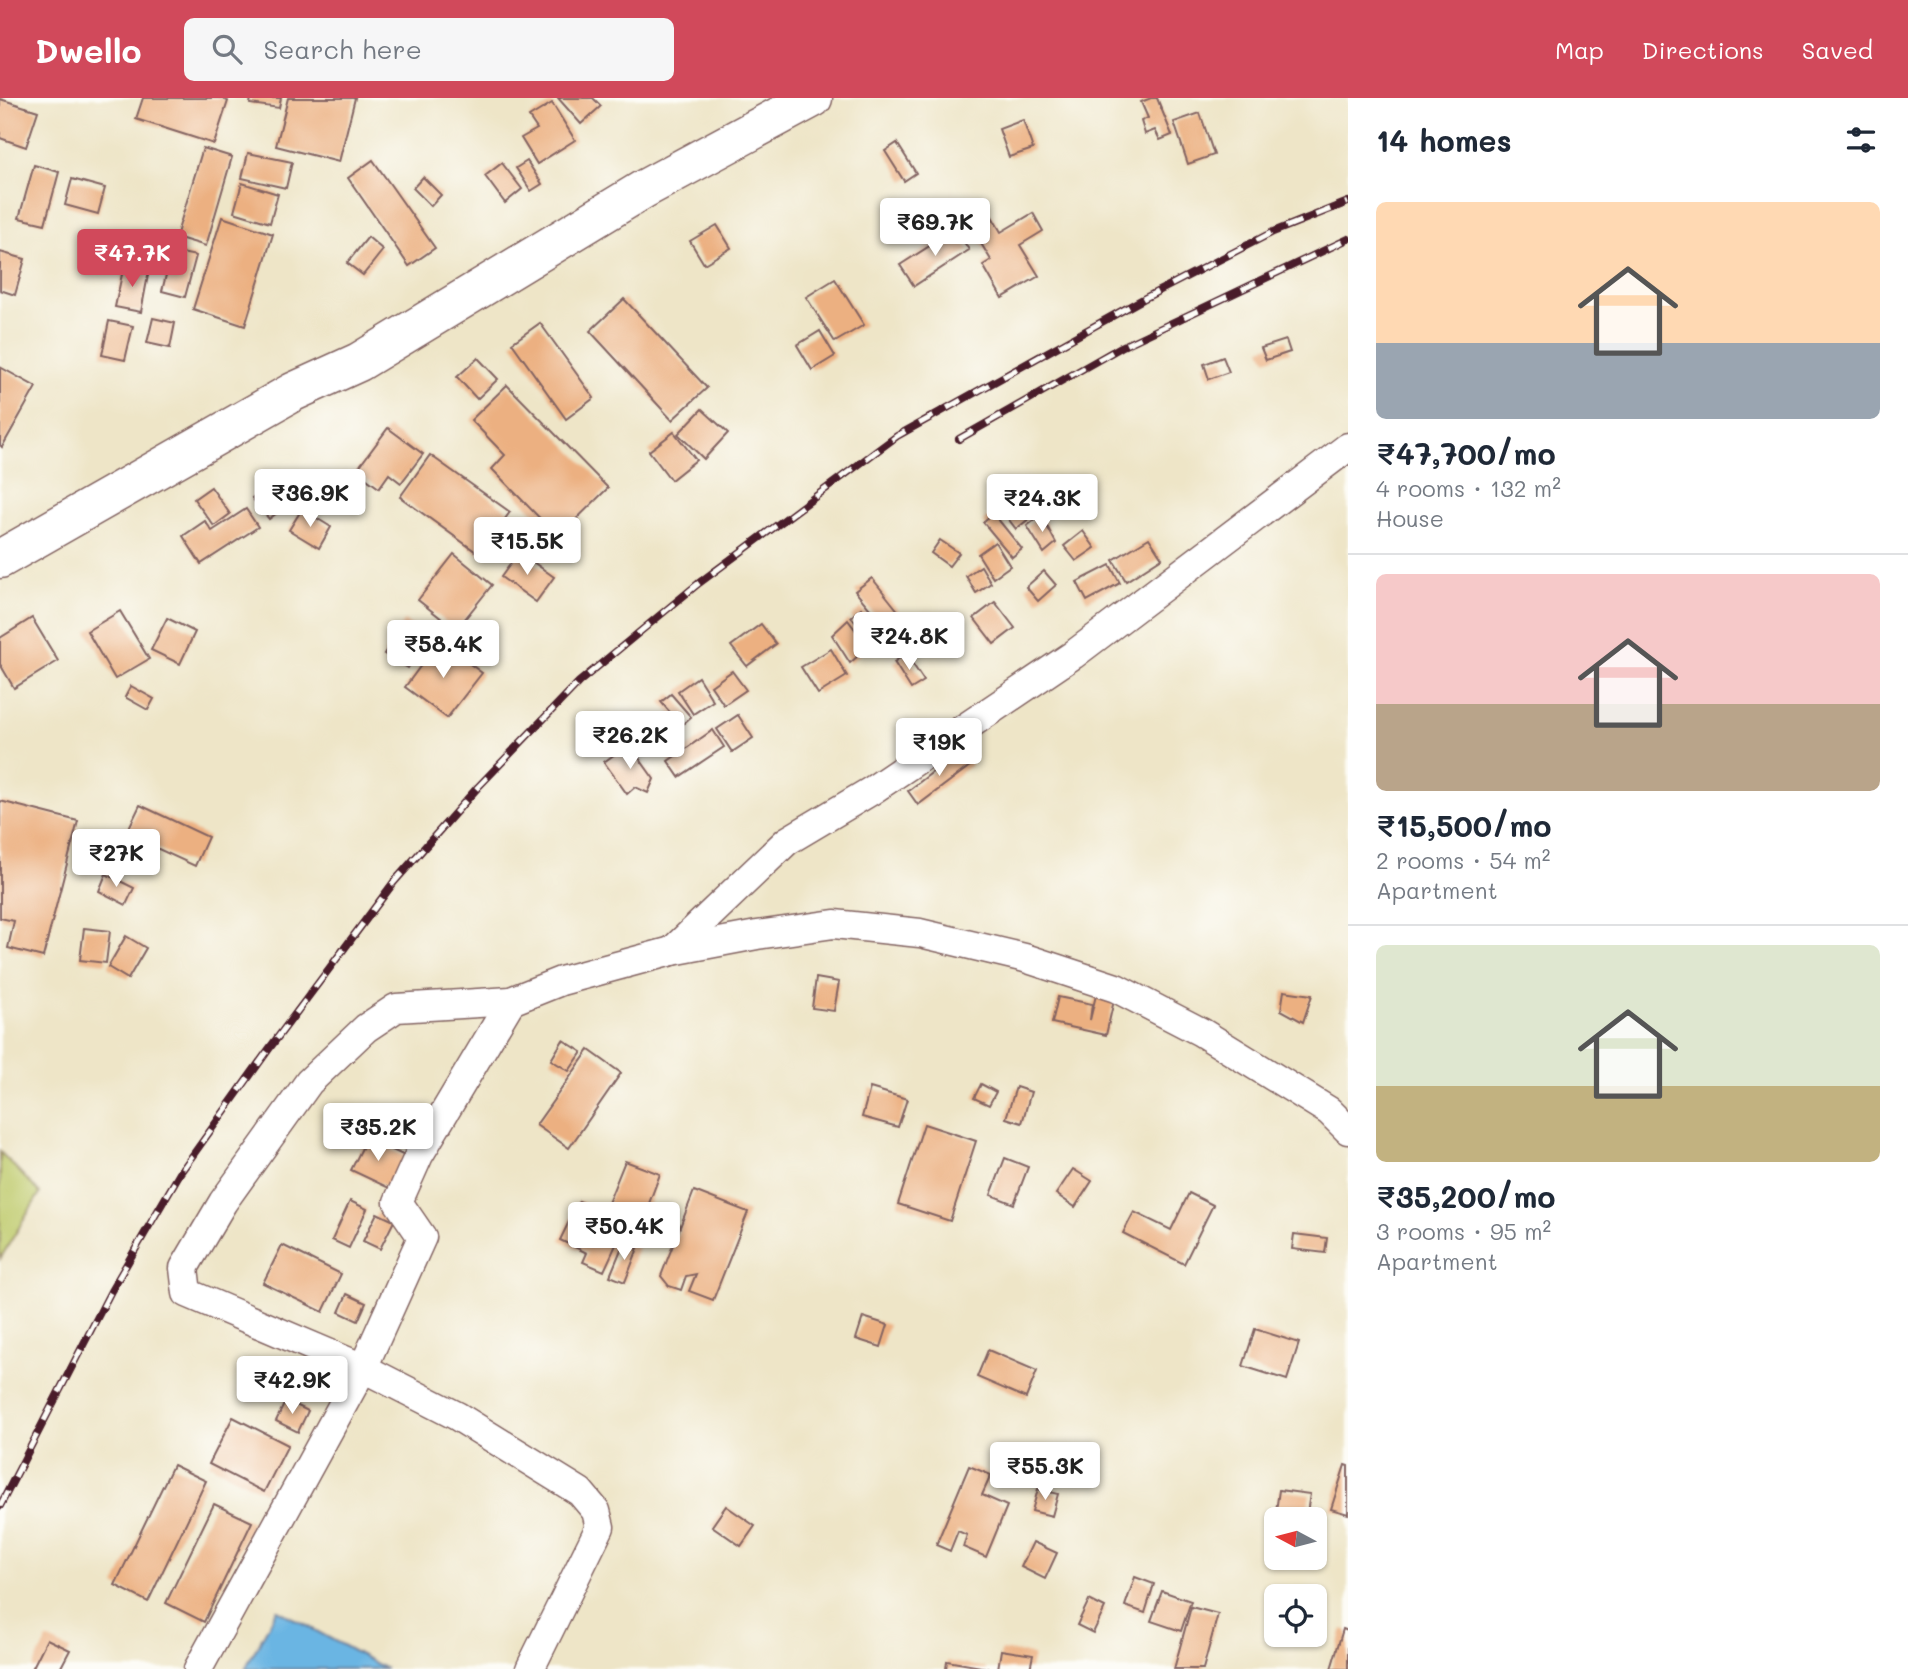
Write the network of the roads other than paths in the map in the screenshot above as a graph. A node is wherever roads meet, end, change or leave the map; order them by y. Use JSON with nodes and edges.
{"nodes":[{"id":1,"x":813,"y":98,"type":"edge"},
{"id":2,"x":1348,"y":447,"type":"edge"},
{"id":3,"x":0,"y":559,"type":"edge"},
{"id":4,"x":672,"y":951,"type":"junction"},
{"id":5,"x":511,"y":1001,"type":"junction"},
{"id":6,"x":1348,"y":1130,"type":"edge"},
{"id":7,"x":363,"y":1368,"type":"junction"},
{"id":8,"x":198,"y":1669,"type":"edge"},
{"id":9,"x":530,"y":1669,"type":"edge"}],
"edges":[{"from":1,"to":3,"type":"highway"},
{"from":2,"to":4,"type":"street"},
{"from":4,"to":5,"type":"street"},
{"from":4,"to":6,"type":"street"},
{"from":5,"to":7,"type":"street"},
{"from":5,"to":7,"type":"street"},
{"from":7,"to":8,"type":"street"},
{"from":7,"to":9,"type":"street"}]}
